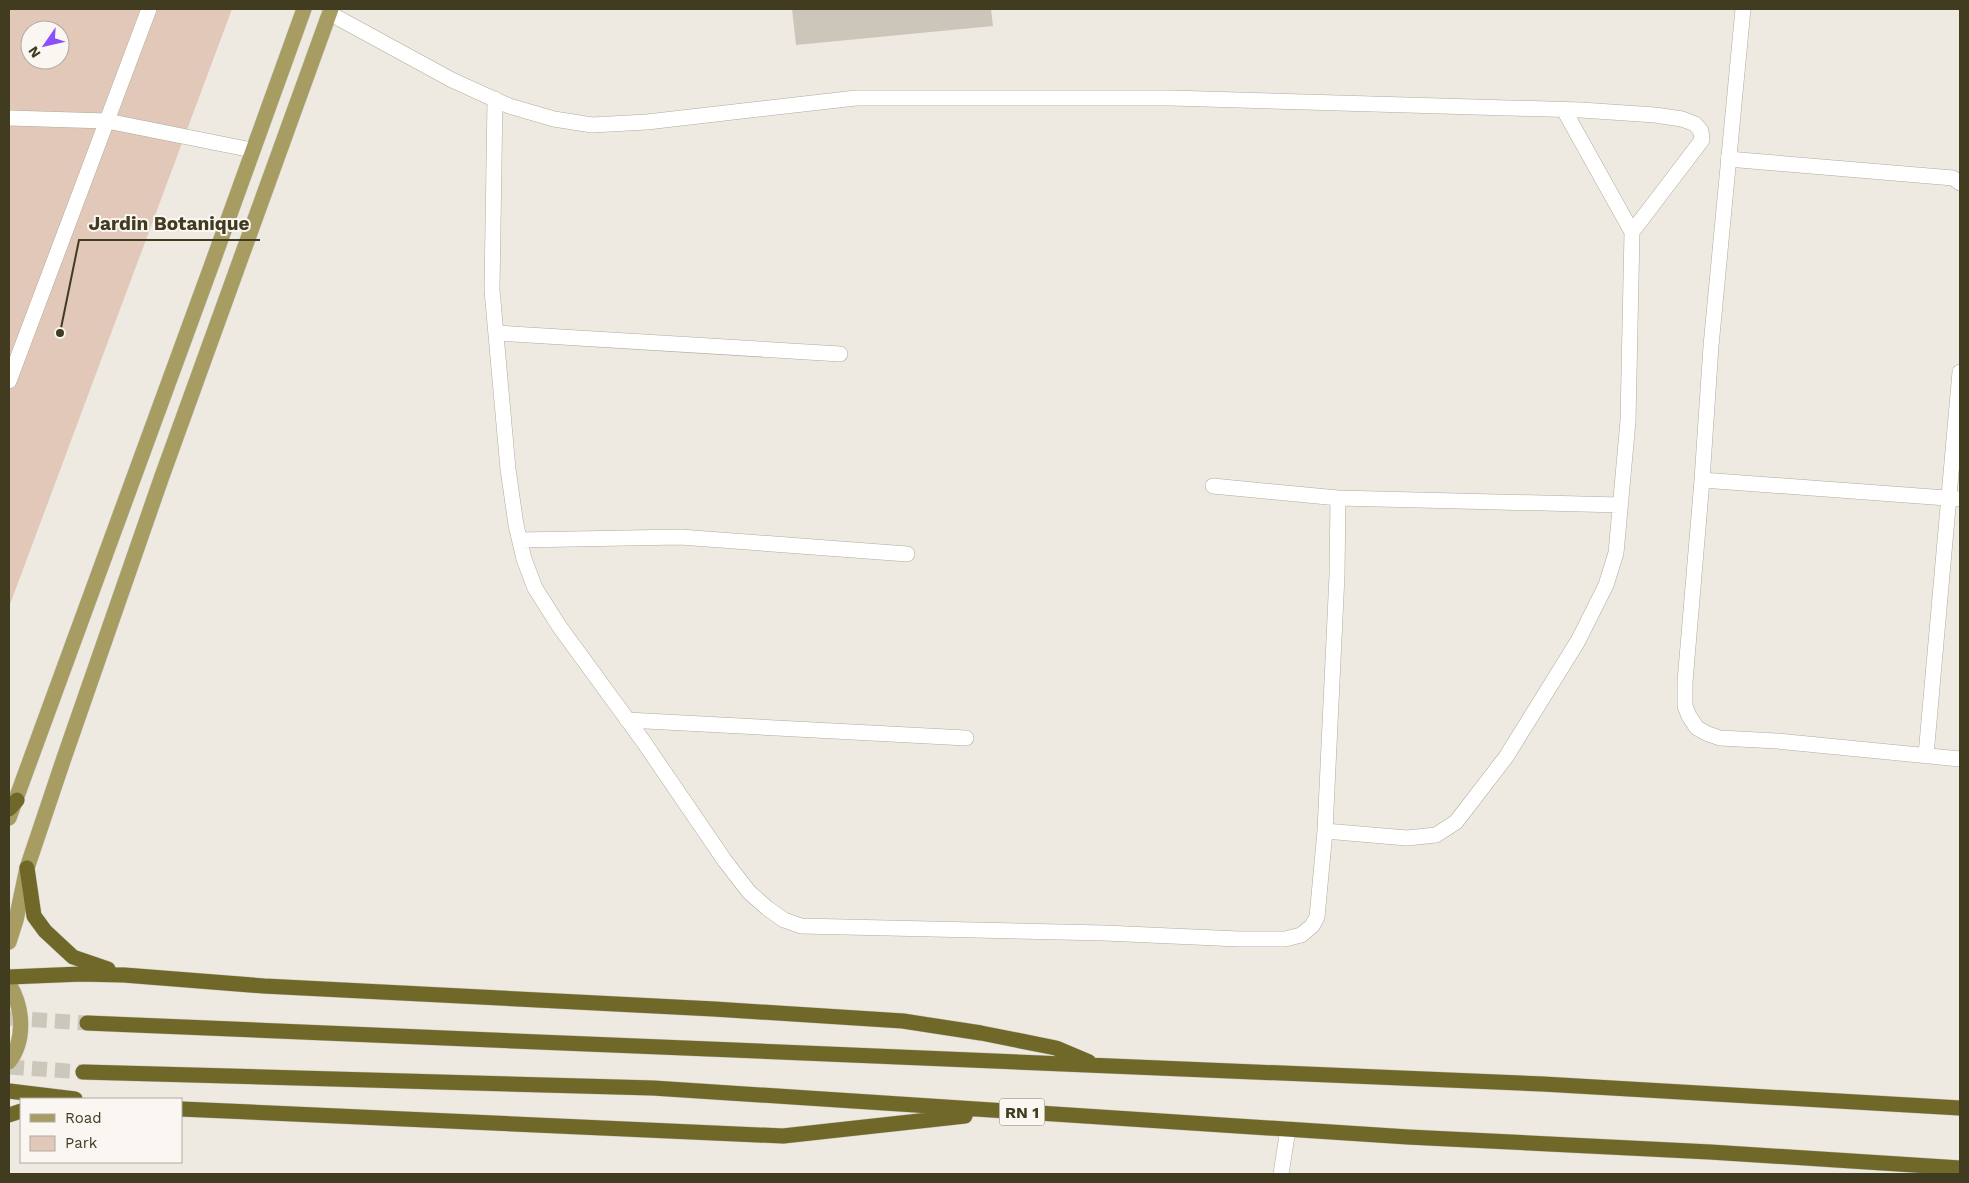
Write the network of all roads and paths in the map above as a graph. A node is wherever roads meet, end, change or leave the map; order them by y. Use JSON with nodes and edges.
{"nodes":[{"id":1,"x":149,"y":9,"type":"edge"},
{"id":2,"x":304,"y":9,"type":"edge"},
{"id":3,"x":1742,"y":9,"type":"edge"},
{"id":4,"x":330,"y":11,"type":"edge"},
{"id":5,"x":495,"y":100,"type":"junction"},
{"id":6,"x":1564,"y":110,"type":"junction"},
{"id":7,"x":9,"y":118,"type":"edge"},
{"id":8,"x":107,"y":121,"type":"junction"},
{"id":9,"x":252,"y":150,"type":"junction"},
{"id":10,"x":1728,"y":159,"type":"junction"},
{"id":11,"x":1960,"y":183,"type":"edge"},
{"id":12,"x":1632,"y":232,"type":"junction"},
{"id":13,"x":496,"y":334,"type":"junction"},
{"id":14,"x":840,"y":354,"type":"dead end"},
{"id":15,"x":1960,"y":372,"type":"edge"},
{"id":16,"x":9,"y":381,"type":"edge"},
{"id":17,"x":1702,"y":480,"type":"junction"},
{"id":18,"x":1213,"y":486,"type":"dead end"},
{"id":19,"x":1338,"y":498,"type":"junction"},
{"id":20,"x":1955,"y":498,"type":"edge"},
{"id":21,"x":1620,"y":505,"type":"junction"},
{"id":22,"x":520,"y":540,"type":"junction"},
{"id":23,"x":907,"y":554,"type":"dead end"},
{"id":24,"x":627,"y":720,"type":"junction"},
{"id":25,"x":966,"y":738,"type":"dead end"},
{"id":26,"x":1926,"y":755,"type":"junction"},
{"id":27,"x":1960,"y":758,"type":"edge"},
{"id":28,"x":13,"y":804,"type":"edge"},
{"id":29,"x":9,"y":818,"type":"edge"},
{"id":30,"x":1325,"y":831,"type":"junction"},
{"id":31,"x":27,"y":868,"type":"junction"},
{"id":32,"x":9,"y":942,"type":"edge"},
{"id":33,"x":124,"y":974,"type":"junction"},
{"id":34,"x":9,"y":977,"type":"edge"},
{"id":35,"x":9,"y":984,"type":"edge"},
{"id":36,"x":87,"y":1023,"type":"tunnel mouth"},
{"id":37,"x":9,"y":1062,"type":"edge"},
{"id":38,"x":1097,"y":1065,"type":"junction"},
{"id":39,"x":83,"y":1072,"type":"tunnel mouth"},
{"id":40,"x":9,"y":1091,"type":"edge"},
{"id":41,"x":60,"y":1098,"type":"edge"},
{"id":42,"x":1960,"y":1108,"type":"edge"},
{"id":43,"x":182,"y":1109,"type":"edge"},
{"id":44,"x":1005,"y":1111,"type":"junction"},
{"id":45,"x":1288,"y":1129,"type":"junction"},
{"id":46,"x":1960,"y":1168,"type":"edge"},
{"id":47,"x":1281,"y":1174,"type":"edge"}],
"edges":[{"from":1,"to":8,"type":"street"},
{"from":2,"to":9,"type":"main road"},
{"from":3,"to":10,"type":"street"},
{"from":4,"to":5,"type":"street"},
{"from":4,"to":31,"type":"main road"},
{"from":5,"to":6,"type":"street"},
{"from":5,"to":13,"type":"street"},
{"from":6,"to":12,"type":"street"},
{"from":6,"to":12,"type":"street"},
{"from":7,"to":8,"type":"street"},
{"from":8,"to":9,"type":"street"},
{"from":8,"to":16,"type":"street"},
{"from":9,"to":28,"type":"main road"},
{"from":10,"to":11,"type":"street"},
{"from":10,"to":17,"type":"street"},
{"from":12,"to":21,"type":"street"},
{"from":13,"to":14,"type":"street"},
{"from":13,"to":22,"type":"street"},
{"from":15,"to":20,"type":"street"},
{"from":17,"to":20,"type":"street"},
{"from":17,"to":26,"type":"street"},
{"from":18,"to":19,"type":"street"},
{"from":19,"to":21,"type":"street"},
{"from":19,"to":30,"type":"street"},
{"from":20,"to":26,"type":"street"},
{"from":21,"to":30,"type":"street"},
{"from":22,"to":23,"type":"street"},
{"from":22,"to":24,"type":"street"},
{"from":24,"to":25,"type":"street"},
{"from":24,"to":30,"type":"street"},
{"from":26,"to":27,"type":"street"},
{"from":28,"to":29,"type":"main road"},
{"from":31,"to":32,"type":"main road"},
{"from":31,"to":33,"type":"highway"},
{"from":33,"to":34,"type":"highway"},
{"from":33,"to":38,"type":"highway"},
{"from":35,"to":37,"type":"main road"},
{"from":36,"to":38,"type":"highway"},
{"from":38,"to":42,"type":"highway"},
{"from":39,"to":44,"type":"highway","number":"RN 1"},
{"from":40,"to":41,"type":"highway"},
{"from":43,"to":44,"type":"highway"},
{"from":44,"to":45,"type":"highway","number":"RN 1"},
{"from":45,"to":46,"type":"highway","number":"RN 1"},
{"from":45,"to":47,"type":"street"}]}
